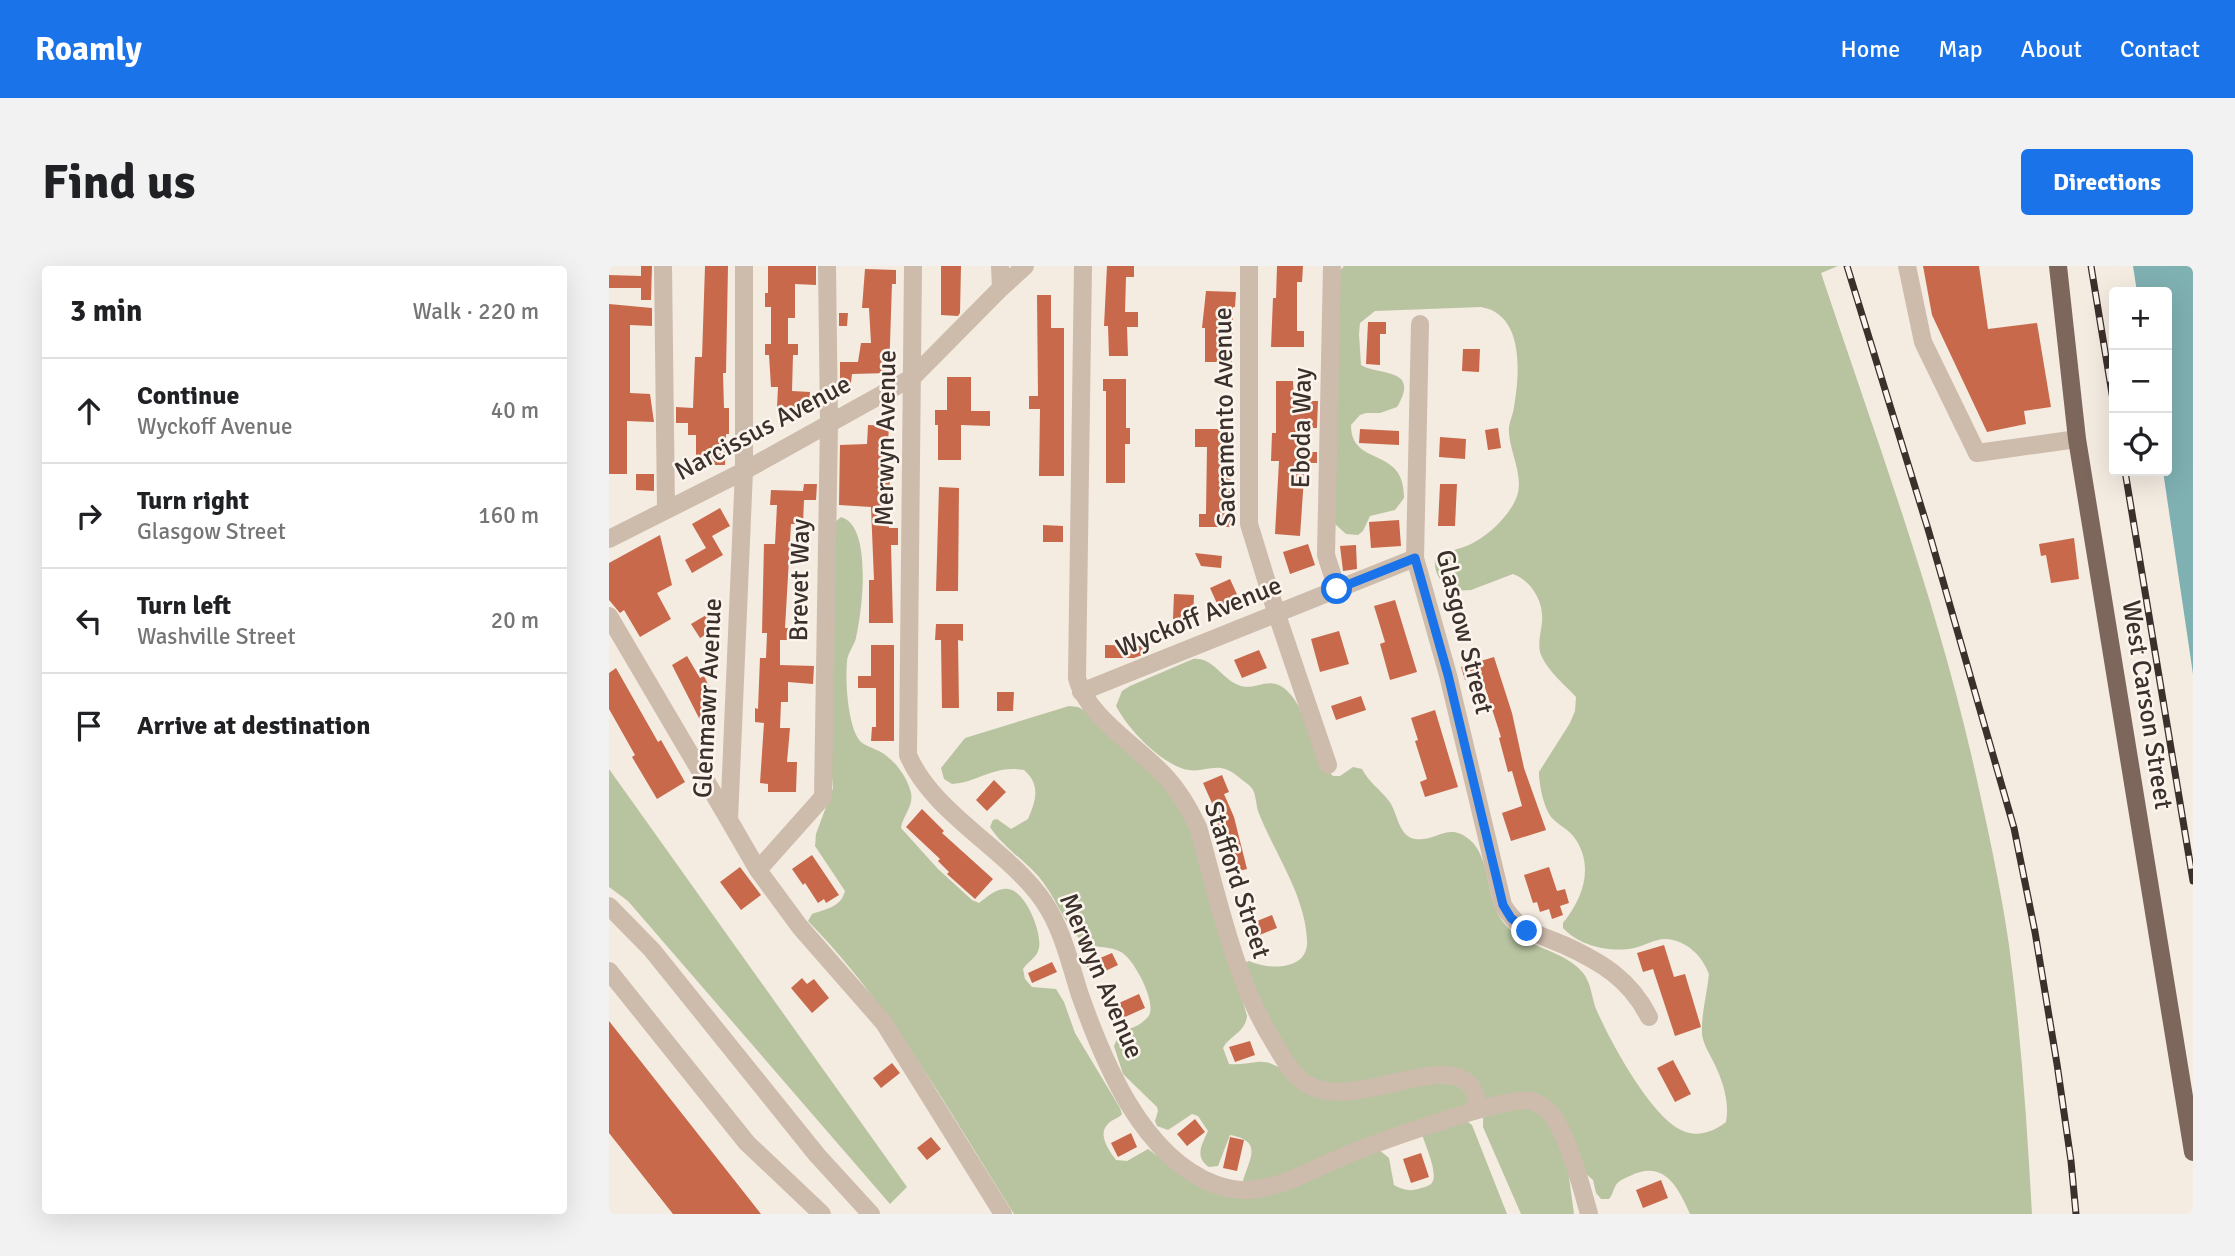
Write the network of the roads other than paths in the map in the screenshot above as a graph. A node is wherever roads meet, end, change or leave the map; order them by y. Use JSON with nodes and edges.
{"nodes":[{"id":1,"x":663,"y":266,"type":"edge"},
{"id":2,"x":744,"y":266,"type":"edge"},
{"id":3,"x":827,"y":266,"type":"edge"},
{"id":4,"x":913,"y":266,"type":"edge"},
{"id":5,"x":1000,"y":266,"type":"edge"},
{"id":6,"x":1025,"y":266,"type":"edge"},
{"id":7,"x":1083,"y":266,"type":"edge"},
{"id":8,"x":1249,"y":266,"type":"edge"},
{"id":9,"x":1332,"y":266,"type":"edge"},
{"id":10,"x":1907,"y":266,"type":"edge"},
{"id":11,"x":2058,"y":266,"type":"edge"},
{"id":12,"x":1000,"y":288,"type":"junction"},
{"id":13,"x":1420,"y":324,"type":"dead end"},
{"id":14,"x":913,"y":377,"type":"junction"},
{"id":15,"x":829,"y":424,"type":"junction"},
{"id":16,"x":2077,"y":439,"type":"junction"},
{"id":17,"x":744,"y":471,"type":"junction"},
{"id":18,"x":666,"y":509,"type":"junction"},
{"id":19,"x":609,"y":538,"type":"edge"},
{"id":20,"x":1415,"y":558,"type":"junction"},
{"id":21,"x":1337,"y":589,"type":"junction"},
{"id":22,"x":1277,"y":615,"type":"junction"},
{"id":23,"x":609,"y":616,"type":"edge"},
{"id":24,"x":1081,"y":692,"type":"junction"},
{"id":25,"x":1328,"y":765,"type":"dead end"},
{"id":26,"x":729,"y":820,"type":"junction"},
{"id":27,"x":758,"y":870,"type":"junction"},
{"id":28,"x":609,"y":906,"type":"edge"},
{"id":29,"x":609,"y":971,"type":"edge"},
{"id":30,"x":1649,"y":1017,"type":"dead end"},
{"id":31,"x":1479,"y":1109,"type":"junction"},
{"id":32,"x":2193,"y":1152,"type":"edge"},
{"id":33,"x":822,"y":1214,"type":"edge"},
{"id":34,"x":871,"y":1214,"type":"edge"},
{"id":35,"x":1003,"y":1214,"type":"edge"},
{"id":36,"x":1589,"y":1214,"type":"edge"}],
"edges":[{"from":1,"to":18,"type":"street"},
{"from":2,"to":17,"type":"street","name":"Glenmawr Avenue"},
{"from":3,"to":15,"type":"street","name":"Brevet Way"},
{"from":4,"to":14,"type":"street","name":"Merwyn Avenue"},
{"from":5,"to":12,"type":"street"},
{"from":6,"to":12,"type":"street","name":"Narcissus Avenue"},
{"from":7,"to":24,"type":"street"},
{"from":8,"to":22,"type":"street","name":"Sacramento Avenue"},
{"from":9,"to":21,"type":"street","name":"Eboda Way"},
{"from":10,"to":16,"type":"street"},
{"from":11,"to":16,"type":"main road","name":"West Carson Street"},
{"from":12,"to":14,"type":"street","name":"Narcissus Avenue"},
{"from":13,"to":20,"type":"street","name":"Glasgow Street"},
{"from":14,"to":15,"type":"street","name":"Narcissus Avenue"},
{"from":14,"to":31,"type":"street","name":"Merwyn Avenue"},
{"from":15,"to":17,"type":"street","name":"Narcissus Avenue"},
{"from":15,"to":27,"type":"street","name":"Brevet Way"},
{"from":16,"to":32,"type":"main road","name":"West Carson Street"},
{"from":17,"to":18,"type":"street","name":"Narcissus Avenue"},
{"from":17,"to":26,"type":"street","name":"Glenmawr Avenue"},
{"from":18,"to":19,"type":"street","name":"Narcissus Avenue"},
{"from":20,"to":21,"type":"street","name":"Wyckoff Avenue"},
{"from":20,"to":30,"type":"street","name":"Glasgow Street"},
{"from":21,"to":22,"type":"street","name":"Wyckoff Avenue"},
{"from":22,"to":24,"type":"street","name":"Wyckoff Avenue"},
{"from":22,"to":25,"type":"street","name":"Sacramento Avenue"},
{"from":23,"to":26,"type":"street"},
{"from":24,"to":31,"type":"street","name":"Stafford Street"},
{"from":26,"to":27,"type":"street","name":"Glenmawr Avenue"},
{"from":27,"to":35,"type":"street","name":"Glenmawr Avenue"},
{"from":28,"to":34,"type":"street"},
{"from":29,"to":33,"type":"street"},
{"from":31,"to":36,"type":"street","name":"Merwyn Avenue"}]}
